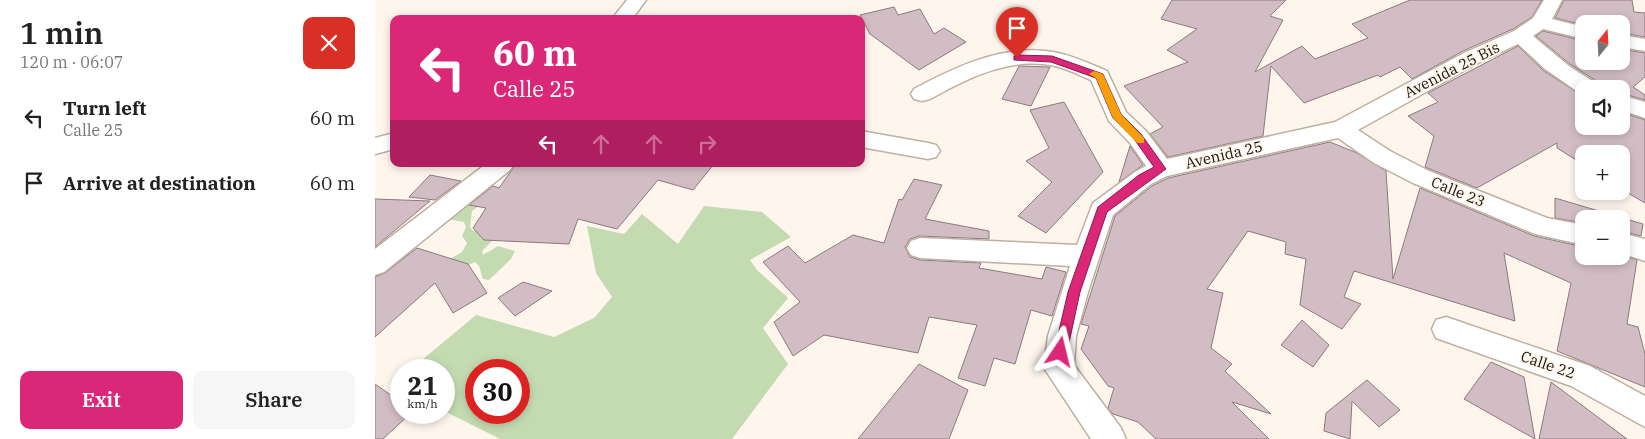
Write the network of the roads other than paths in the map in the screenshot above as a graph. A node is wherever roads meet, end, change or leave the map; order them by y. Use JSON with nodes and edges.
{"nodes":[{"id":1,"x":637,"y":0,"type":"edge"},
{"id":2,"x":1551,"y":0,"type":"edge"},
{"id":3,"x":625,"y":15,"type":"edge"},
{"id":4,"x":1540,"y":22,"type":"junction"},
{"id":5,"x":1575,"y":31,"type":"edge"},
{"id":6,"x":1521,"y":35,"type":"junction"},
{"id":7,"x":1630,"y":42,"type":"edge"},
{"id":8,"x":1645,"y":45,"type":"edge"},
{"id":9,"x":1575,"y":82,"type":"edge"},
{"id":10,"x":921,"y":94,"type":"dead end"},
{"id":11,"x":1630,"y":105,"type":"edge"},
{"id":12,"x":1645,"y":110,"type":"edge"},
{"id":13,"x":1341,"y":129,"type":"junction"},
{"id":14,"x":865,"y":140,"type":"edge"},
{"id":15,"x":390,"y":142,"type":"edge"},
{"id":16,"x":375,"y":146,"type":"edge"},
{"id":17,"x":928,"y":151,"type":"dead end"},
{"id":18,"x":498,"y":167,"type":"edge"},
{"id":19,"x":1161,"y":169,"type":"junction"},
{"id":20,"x":1575,"y":234,"type":"edge"},
{"id":21,"x":1630,"y":246,"type":"edge"},
{"id":22,"x":921,"y":248,"type":"dead end"},
{"id":23,"x":1645,"y":250,"type":"edge"},
{"id":24,"x":1086,"y":256,"type":"junction"},
{"id":25,"x":375,"y":264,"type":"edge"},
{"id":26,"x":1445,"y":329,"type":"dead end"},
{"id":27,"x":1645,"y":412,"type":"edge"},
{"id":28,"x":1110,"y":439,"type":"edge"}],
"edges":[{"from":1,"to":3,"type":"street"},
{"from":2,"to":4,"type":"street","name":"Avenida 25 Bis"},
{"from":4,"to":5,"type":"street"},
{"from":4,"to":6,"type":"street","name":"Avenida 25 Bis"},
{"from":6,"to":9,"type":"street"},
{"from":6,"to":13,"type":"street","name":"Avenida 25 Bis"},
{"from":7,"to":8,"type":"street"},
{"from":10,"to":19,"type":"street"},
{"from":11,"to":12,"type":"street"},
{"from":13,"to":19,"type":"street","name":"Avenida 25"},
{"from":13,"to":20,"type":"street","name":"Calle 23"},
{"from":14,"to":17,"type":"street"},
{"from":15,"to":16,"type":"street"},
{"from":18,"to":25,"type":"street"},
{"from":19,"to":24,"type":"street","name":"Avenida 25"},
{"from":21,"to":23,"type":"street"},
{"from":22,"to":24,"type":"street"},
{"from":24,"to":28,"type":"street","name":"Avenida 25"},
{"from":26,"to":27,"type":"street","name":"Calle 22"}]}
